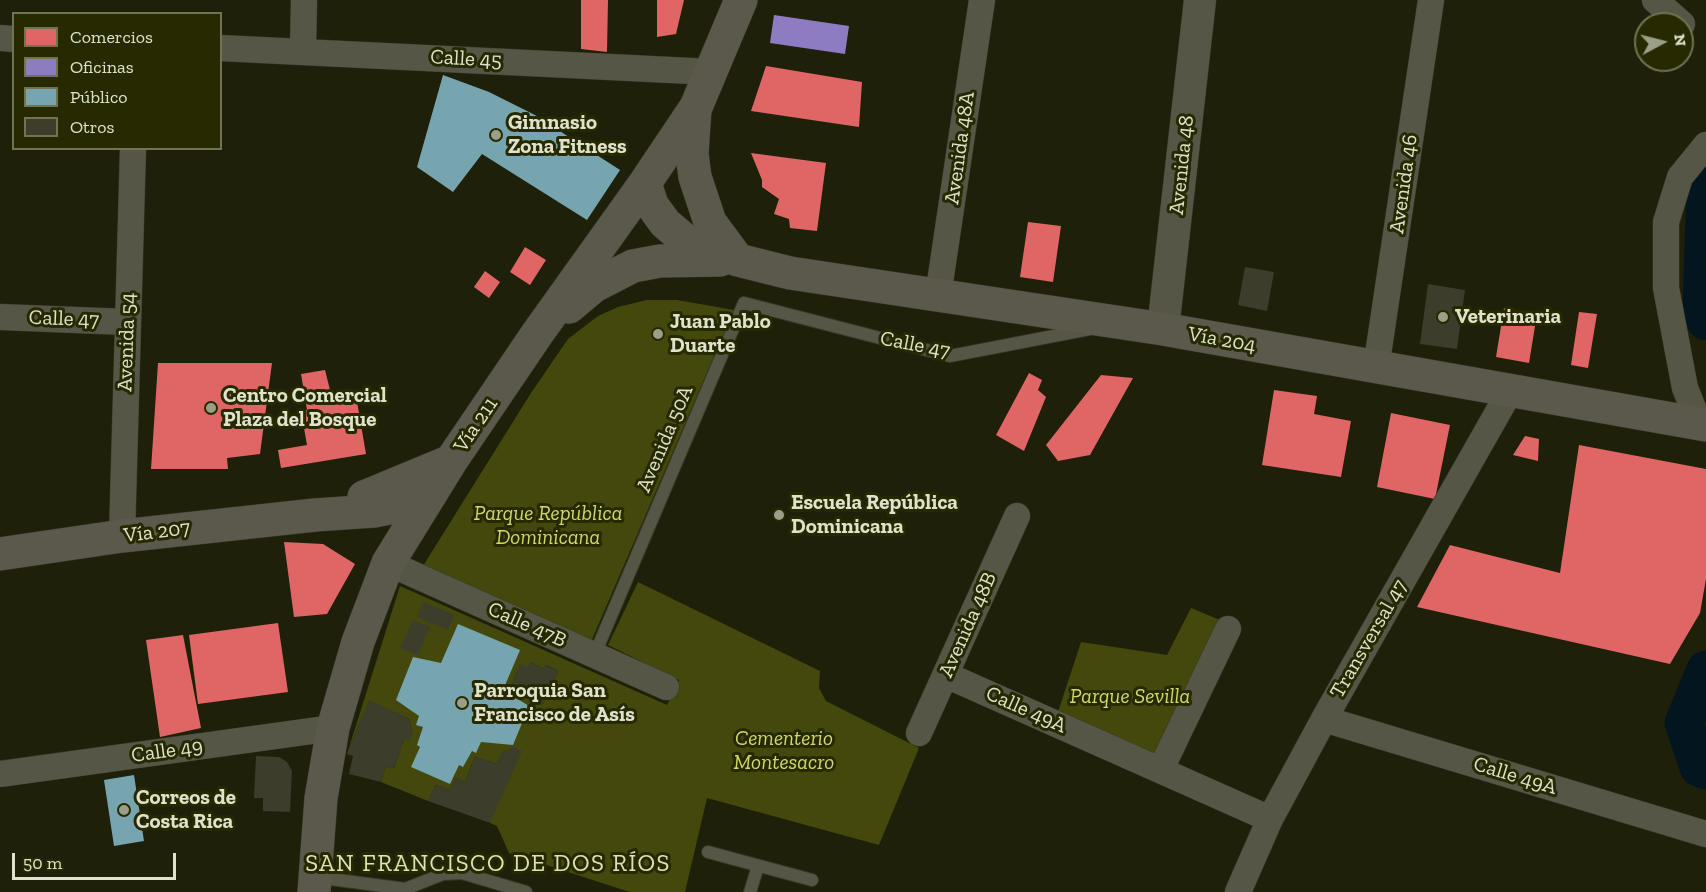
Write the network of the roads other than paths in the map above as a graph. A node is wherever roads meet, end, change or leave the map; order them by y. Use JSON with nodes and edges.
{"nodes":[{"id":1,"x":304,"y":0,"type":"edge"},
{"id":2,"x":741,"y":0,"type":"edge"},
{"id":3,"x":982,"y":0,"type":"edge"},
{"id":4,"x":1200,"y":0,"type":"edge"},
{"id":5,"x":1431,"y":0,"type":"edge"},
{"id":6,"x":1655,"y":0,"type":"edge"},
{"id":7,"x":1668,"y":12,"type":"edge"},
{"id":8,"x":222,"y":48,"type":"edge"},
{"id":9,"x":303,"y":51,"type":"junction"},
{"id":10,"x":712,"y":72,"type":"junction"},
{"id":11,"x":696,"y":107,"type":"junction"},
{"id":12,"x":1706,"y":145,"type":"edge"},
{"id":13,"x":133,"y":150,"type":"edge"},
{"id":14,"x":645,"y":183,"type":"junction"},
{"id":15,"x":738,"y":260,"type":"junction"},
{"id":16,"x":938,"y":296,"type":"junction"},
{"id":17,"x":744,"y":303,"type":"joint"},
{"id":18,"x":0,"y":317,"type":"edge"},
{"id":19,"x":127,"y":322,"type":"junction"},
{"id":20,"x":1124,"y":323,"type":"junction"},
{"id":21,"x":1163,"y":329,"type":"junction"},
{"id":22,"x":537,"y":334,"type":"junction"},
{"id":23,"x":1376,"y":368,"type":"junction"},
{"id":24,"x":1510,"y":391,"type":"junction"},
{"id":25,"x":1703,"y":424,"type":"edge"},
{"id":26,"x":452,"y":461,"type":"junction"},
{"id":27,"x":426,"y":501,"type":"junction"},
{"id":28,"x":315,"y":514,"type":"junction"},
{"id":29,"x":1017,"y":516,"type":"dead end"},
{"id":30,"x":122,"y":536,"type":"junction"},
{"id":31,"x":0,"y":554,"type":"edge"},
{"id":32,"x":388,"y":563,"type":"junction"},
{"id":33,"x":1228,"y":629,"type":"dead end"},
{"id":34,"x":594,"y":656,"type":"junction"},
{"id":35,"x":946,"y":675,"type":"junction"},
{"id":36,"x":666,"y":687,"type":"dead end"},
{"id":37,"x":1324,"y":719,"type":"junction"},
{"id":38,"x":333,"y":728,"type":"junction"},
{"id":39,"x":919,"y":733,"type":"dead end"},
{"id":40,"x":1161,"y":769,"type":"junction"},
{"id":41,"x":0,"y":774,"type":"edge"},
{"id":42,"x":1270,"y":819,"type":"junction"},
{"id":43,"x":1706,"y":834,"type":"edge"},
{"id":44,"x":708,"y":852,"type":"dead end"},
{"id":45,"x":758,"y":866,"type":"junction"},
{"id":46,"x":812,"y":880,"type":"dead end"},
{"id":47,"x":314,"y":884,"type":"edge"},
{"id":48,"x":526,"y":892,"type":"edge"},
{"id":49,"x":750,"y":892,"type":"edge"},
{"id":50,"x":1238,"y":892,"type":"edge"}],
"edges":[{"from":1,"to":9,"type":"street"},
{"from":2,"to":10,"type":"main road","name":"Vía 211"},
{"from":3,"to":16,"type":"street","name":"Avenida 48A"},
{"from":4,"to":21,"type":"street","name":"Avenida 48"},
{"from":5,"to":23,"type":"street","name":"Avenida 46"},
{"from":6,"to":7,"type":"street"},
{"from":8,"to":9,"type":"street","name":"Calle 45"},
{"from":9,"to":10,"type":"street","name":"Calle 45"},
{"from":10,"to":11,"type":"main road","name":"Vía 211"},
{"from":11,"to":14,"type":"main road","name":"Vía 211"},
{"from":11,"to":15,"type":"main road"},
{"from":12,"to":25,"type":"street"},
{"from":13,"to":19,"type":"street","name":"Avenida 54"},
{"from":14,"to":15,"type":"main road","name":"Vía 204"},
{"from":14,"to":22,"type":"main road","name":"Vía 211"},
{"from":15,"to":16,"type":"main road","name":"Vía 204"},
{"from":15,"to":22,"type":"main road"},
{"from":16,"to":20,"type":"main road","name":"Vía 204"},
{"from":17,"to":20,"type":"lane","name":"Calle 47"},
{"from":17,"to":34,"type":"lane","name":"Avenida 50A"},
{"from":18,"to":19,"type":"street","name":"Calle 47"},
{"from":19,"to":30,"type":"street","name":"Avenida 54"},
{"from":20,"to":21,"type":"main road","name":"Vía 204"},
{"from":21,"to":23,"type":"main road","name":"Vía 204"},
{"from":22,"to":26,"type":"main road","name":"Vía 211"},
{"from":23,"to":24,"type":"main road","name":"Vía 204"},
{"from":24,"to":25,"type":"main road","name":"Vía 204"},
{"from":24,"to":37,"type":"street","name":"Transversal 47"},
{"from":26,"to":27,"type":"main road","name":"Vía 211"},
{"from":26,"to":28,"type":"main road","name":"Vía 207"},
{"from":27,"to":28,"type":"main road","name":"Vía 207"},
{"from":27,"to":32,"type":"main road","name":"Vía 211"},
{"from":28,"to":30,"type":"main road","name":"Vía 207"},
{"from":29,"to":35,"type":"street","name":"Avenida 48B"},
{"from":30,"to":31,"type":"main road","name":"Vía 207"},
{"from":32,"to":34,"type":"street","name":"Calle 47B"},
{"from":32,"to":38,"type":"main road","name":"Vía 211"},
{"from":33,"to":40,"type":"street"},
{"from":34,"to":36,"type":"street","name":"Calle 47B"},
{"from":35,"to":39,"type":"street","name":"Avenida 48B"},
{"from":35,"to":40,"type":"street","name":"Calle 49A"},
{"from":37,"to":42,"type":"street","name":"Transversal 47"},
{"from":37,"to":43,"type":"street","name":"Calle 49A"},
{"from":38,"to":41,"type":"street","name":"Calle 49"},
{"from":38,"to":47,"type":"main road","name":"Vía 211"},
{"from":40,"to":42,"type":"street","name":"Calle 49A"},
{"from":42,"to":50,"type":"street","name":"Transversal 47"},
{"from":44,"to":45,"type":"lane"},
{"from":45,"to":46,"type":"lane"},
{"from":45,"to":49,"type":"lane"},
{"from":47,"to":48,"type":"lane"}]}
